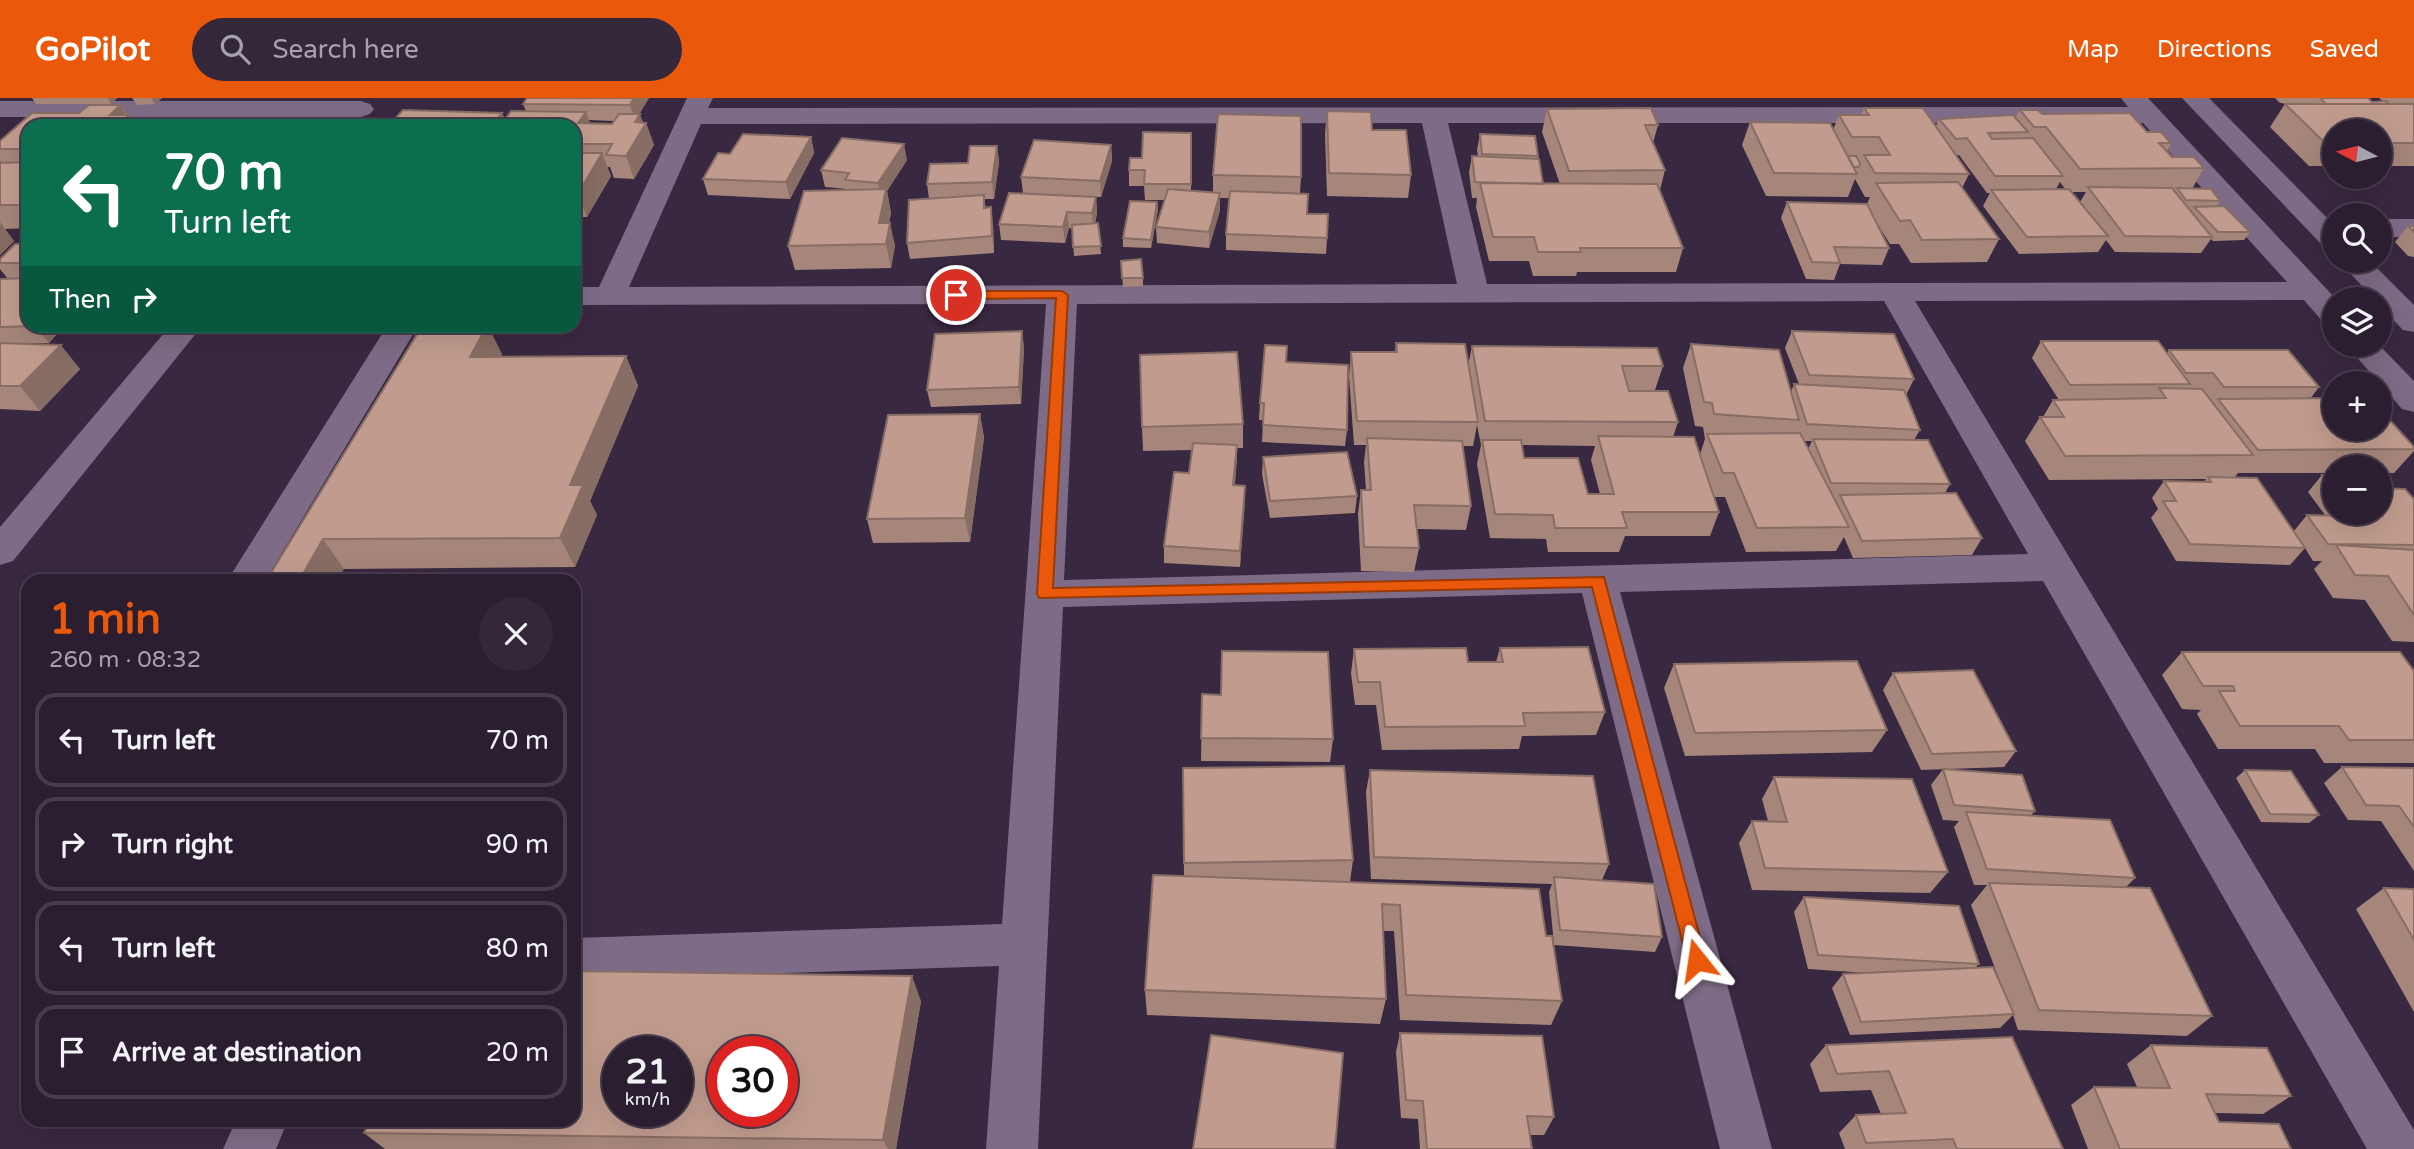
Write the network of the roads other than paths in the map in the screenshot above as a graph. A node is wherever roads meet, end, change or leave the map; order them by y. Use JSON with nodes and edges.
{"nodes":[{"id":1,"x":2195,"y":98,"type":"edge"},
{"id":2,"x":1802,"y":106,"type":"edge"},
{"id":3,"x":2142,"y":106,"type":"edge"},
{"id":4,"x":696,"y":107,"type":"edge"},
{"id":5,"x":0,"y":108,"type":"edge"},
{"id":6,"x":359,"y":111,"type":"edge"},
{"id":7,"x":1433,"y":115,"type":"junction"},
{"id":8,"x":2322,"y":224,"type":"edge"},
{"id":9,"x":2392,"y":228,"type":"edge"},
{"id":10,"x":2414,"y":228,"type":"edge"},
{"id":11,"x":2366,"y":273,"type":"edge"},
{"id":12,"x":2313,"y":291,"type":"junction"},
{"id":13,"x":1894,"y":292,"type":"junction"},
{"id":14,"x":1474,"y":293,"type":"junction"},
{"id":15,"x":1062,"y":295,"type":"junction"},
{"id":16,"x":581,"y":296,"type":"edge"},
{"id":17,"x":610,"y":296,"type":"junction"},
{"id":18,"x":2322,"y":301,"type":"edge"},
{"id":19,"x":2414,"y":323,"type":"edge"},
{"id":20,"x":180,"y":333,"type":"edge"},
{"id":21,"x":398,"y":333,"type":"edge"},
{"id":22,"x":2373,"y":357,"type":"edge"},
{"id":23,"x":2414,"y":401,"type":"edge"},
{"id":24,"x":0,"y":552,"type":"edge"},
{"id":25,"x":2055,"y":567,"type":"junction"},
{"id":26,"x":250,"y":574,"type":"edge"},
{"id":27,"x":1598,"y":581,"type":"junction"},
{"id":28,"x":1045,"y":594,"type":"junction"},
{"id":29,"x":1024,"y":944,"type":"junction"},
{"id":30,"x":581,"y":959,"type":"edge"},
{"id":31,"x":260,"y":1127,"type":"edge"},
{"id":32,"x":249,"y":1149,"type":"edge"},
{"id":33,"x":1012,"y":1149,"type":"edge"},
{"id":34,"x":1746,"y":1149,"type":"edge"},
{"id":35,"x":2396,"y":1149,"type":"edge"}],
"edges":[{"from":1,"to":8,"type":"street"},
{"from":2,"to":3,"type":"street"},
{"from":2,"to":7,"type":"street"},
{"from":3,"to":12,"type":"street"},
{"from":4,"to":7,"type":"street"},
{"from":4,"to":17,"type":"street"},
{"from":5,"to":6,"type":"street"},
{"from":7,"to":14,"type":"street"},
{"from":9,"to":10,"type":"street"},
{"from":11,"to":19,"type":"street"},
{"from":12,"to":13,"type":"street"},
{"from":12,"to":18,"type":"street"},
{"from":13,"to":14,"type":"street"},
{"from":13,"to":25,"type":"street"},
{"from":14,"to":15,"type":"street"},
{"from":15,"to":17,"type":"street"},
{"from":15,"to":28,"type":"street"},
{"from":16,"to":17,"type":"street"},
{"from":20,"to":24,"type":"street"},
{"from":21,"to":26,"type":"street"},
{"from":22,"to":23,"type":"street"},
{"from":25,"to":27,"type":"street"},
{"from":25,"to":35,"type":"street"},
{"from":27,"to":28,"type":"street"},
{"from":27,"to":34,"type":"street"},
{"from":28,"to":29,"type":"street"},
{"from":29,"to":30,"type":"street"},
{"from":29,"to":33,"type":"street"},
{"from":31,"to":32,"type":"street"}]}
